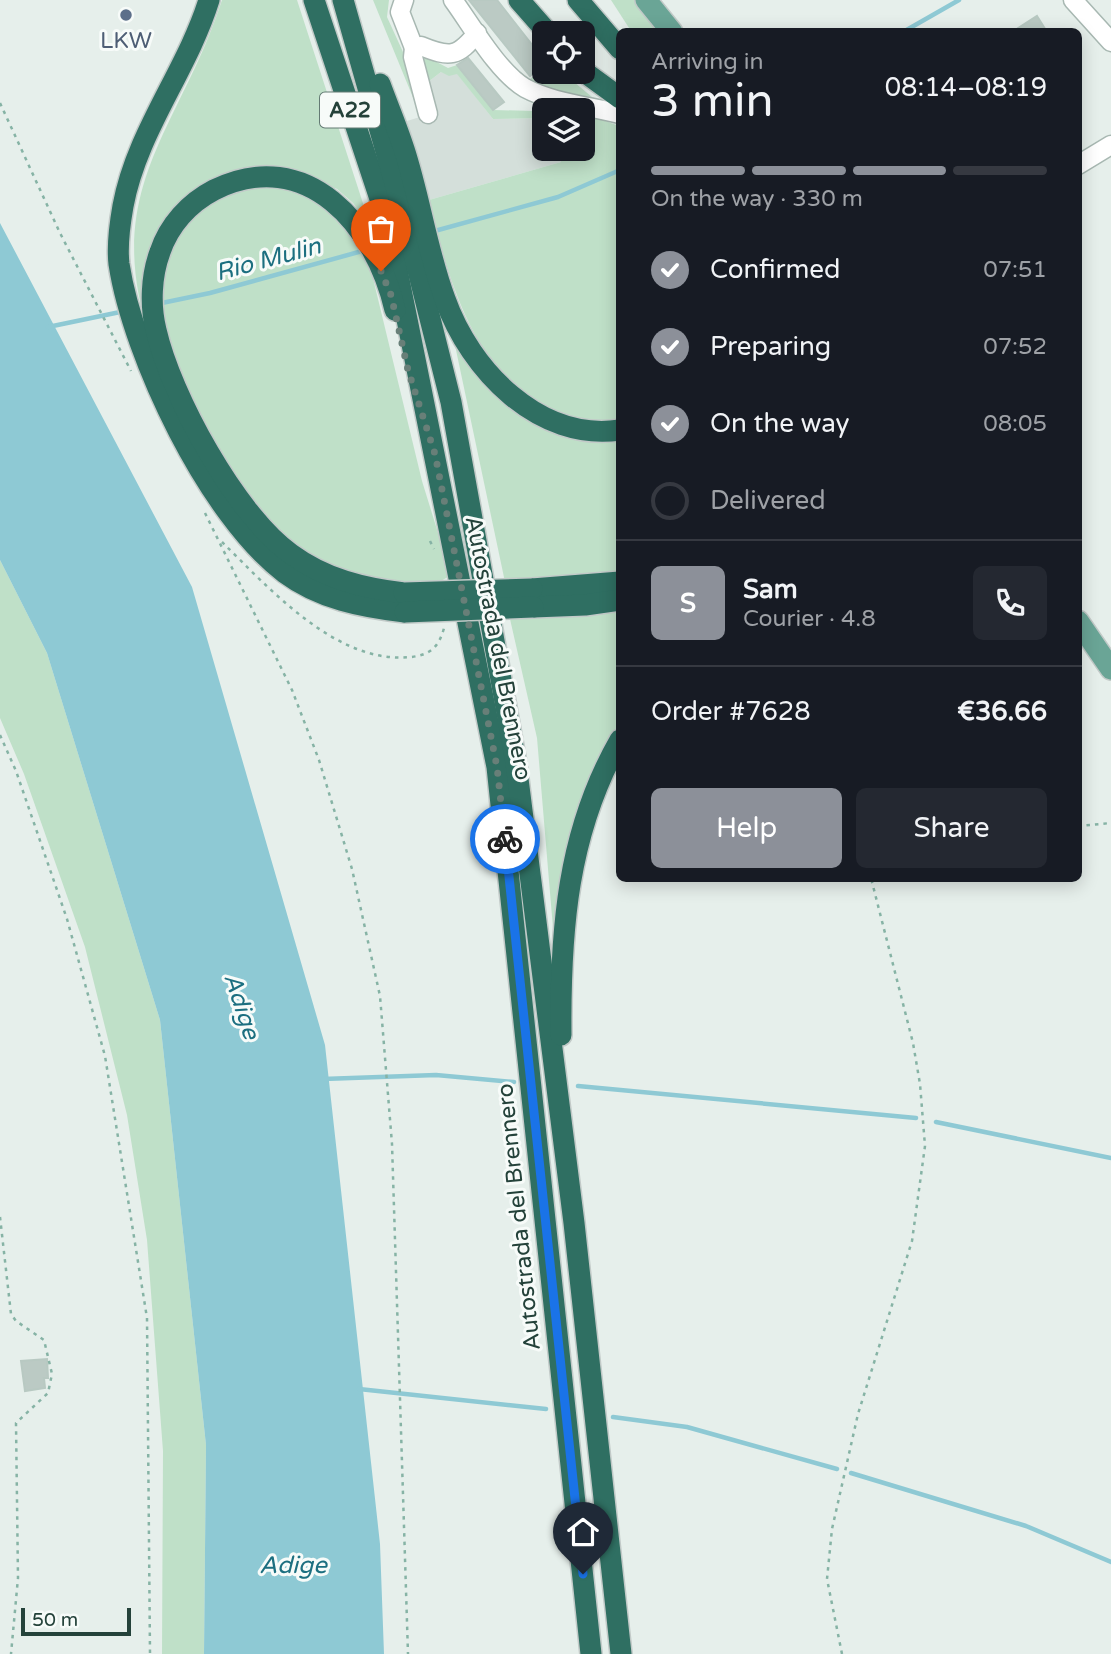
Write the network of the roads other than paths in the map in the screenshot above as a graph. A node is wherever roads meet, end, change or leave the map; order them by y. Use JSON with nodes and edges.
{"nodes":[{"id":1,"x":209,"y":0,"type":"edge"},
{"id":2,"x":314,"y":0,"type":"edge"},
{"id":3,"x":346,"y":0,"type":"edge"},
{"id":4,"x":404,"y":0,"type":"edge"},
{"id":5,"x":453,"y":0,"type":"edge"},
{"id":6,"x":519,"y":0,"type":"edge"},
{"id":7,"x":578,"y":0,"type":"edge"},
{"id":8,"x":646,"y":0,"type":"edge"},
{"id":9,"x":1073,"y":0,"type":"edge"},
{"id":10,"x":1080,"y":0,"type":"edge"},
{"id":11,"x":537,"y":21,"type":"edge"},
{"id":12,"x":669,"y":28,"type":"edge"},
{"id":13,"x":477,"y":33,"type":"junction"},
{"id":14,"x":1111,"y":42,"type":"edge"},
{"id":15,"x":616,"y":44,"type":"edge"},
{"id":16,"x":414,"y":48,"type":"junction"},
{"id":17,"x":595,"y":81,"type":"edge"},
{"id":18,"x":616,"y":98,"type":"edge"},
{"id":19,"x":616,"y":113,"type":"edge"},
{"id":20,"x":428,"y":114,"type":"dead end"},
{"id":21,"x":1111,"y":145,"type":"edge"},
{"id":22,"x":1082,"y":163,"type":"edge"},
{"id":23,"x":404,"y":215,"type":"junction"},
{"id":24,"x":406,"y":260,"type":"junction"},
{"id":25,"x":145,"y":329,"type":"junction"},
{"id":26,"x":616,"y":430,"type":"edge"},
{"id":27,"x":616,"y":583,"type":"edge"},
{"id":28,"x":533,"y":598,"type":"junction"},
{"id":29,"x":616,"y":601,"type":"edge"},
{"id":30,"x":1082,"y":627,"type":"edge"},
{"id":31,"x":1111,"y":669,"type":"edge"},
{"id":32,"x":616,"y":748,"type":"edge"},
{"id":33,"x":561,"y":1125,"type":"junction"},
{"id":34,"x":591,"y":1654,"type":"edge"},
{"id":35,"x":621,"y":1654,"type":"edge"}],
"edges":[{"from":1,"to":25,"type":"highway"},
{"from":2,"to":23,"type":"highway","name":"Autostrada del Brennero","number":"A22"},
{"from":3,"to":23,"type":"highway","name":"Autostrada del Brennero","number":"A22"},
{"from":4,"to":16,"type":"street"},
{"from":5,"to":13,"type":"street"},
{"from":6,"to":11,"type":"highway"},
{"from":7,"to":15,"type":"highway"},
{"from":8,"to":12,"type":"main road"},
{"from":9,"to":14,"type":"street"},
{"from":10,"to":14,"type":"street"},
{"from":13,"to":16,"type":"street"},
{"from":13,"to":19,"type":"street"},
{"from":16,"to":20,"type":"street"},
{"from":17,"to":18,"type":"highway"},
{"from":21,"to":22,"type":"street"},
{"from":23,"to":24,"type":"highway","name":"Autostrada del Brennero","number":"A22"},
{"from":23,"to":24,"type":"highway"},
{"from":24,"to":25,"type":"highway"},
{"from":24,"to":26,"type":"highway"},
{"from":24,"to":33,"type":"highway","name":"Autostrada del Brennero","number":"A22"},
{"from":24,"to":34,"type":"highway","name":"Autostrada del Brennero","number":"A22"},
{"from":25,"to":28,"type":"highway","bridge":true},
{"from":27,"to":28,"type":"highway"},
{"from":28,"to":29,"type":"highway"},
{"from":30,"to":31,"type":"main road"},
{"from":32,"to":33,"type":"highway"},
{"from":33,"to":35,"type":"highway","name":"Autostrada del Brennero","number":"A22"}]}
